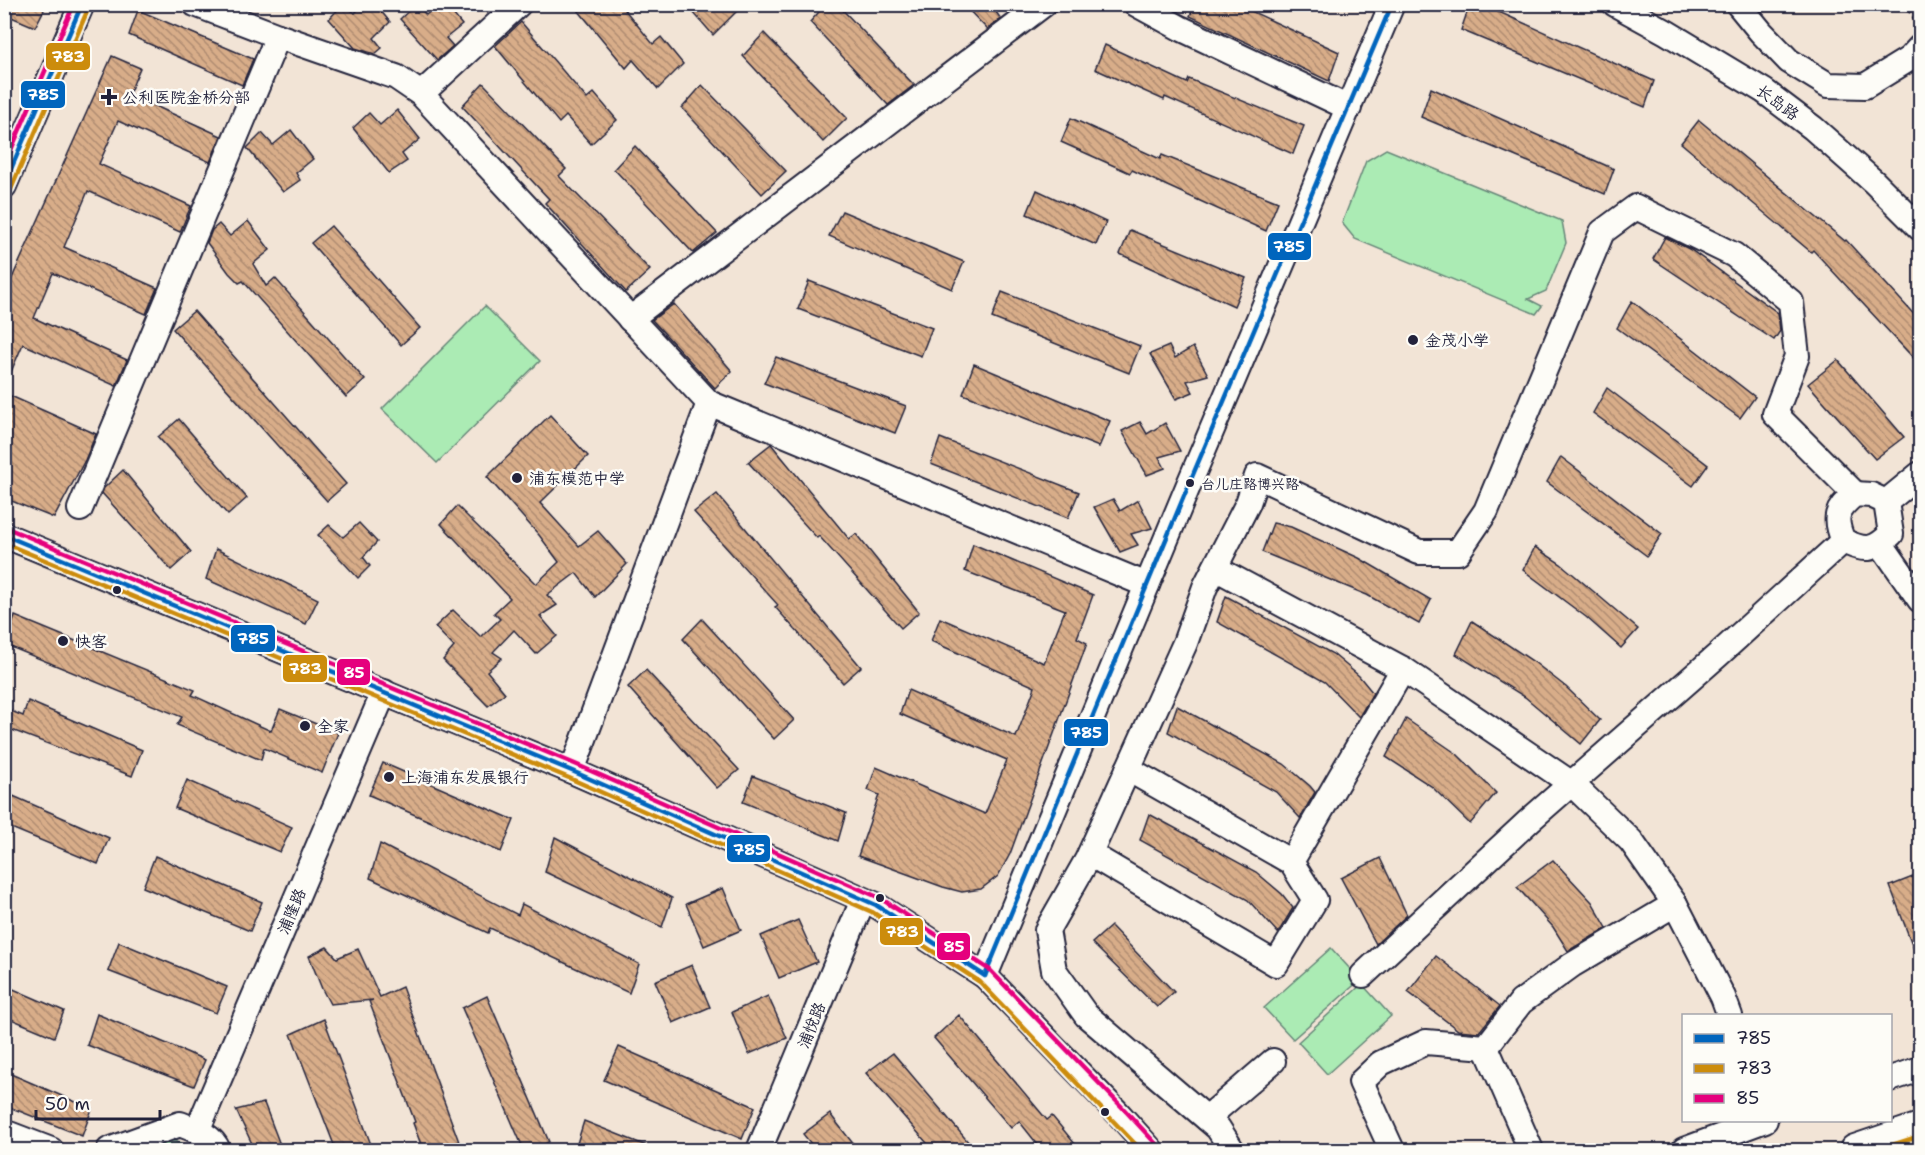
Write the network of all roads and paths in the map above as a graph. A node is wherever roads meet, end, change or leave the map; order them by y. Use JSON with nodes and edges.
{"nodes":[{"id":1,"x":82,"y":4,"type":"edge"},
{"id":2,"x":195,"y":4,"type":"edge"},
{"id":3,"x":519,"y":4,"type":"edge"},
{"id":4,"x":1044,"y":4,"type":"edge"},
{"id":5,"x":1136,"y":4,"type":"edge"},
{"id":6,"x":1392,"y":4,"type":"edge"},
{"id":7,"x":1738,"y":4,"type":"edge"},
{"id":8,"x":1900,"y":4,"type":"edge"},
{"id":9,"x":1620,"y":5,"type":"edge"},
{"id":10,"x":1920,"y":28,"type":"edge"},
{"id":11,"x":278,"y":36,"type":"junction"},
{"id":12,"x":1920,"y":47,"type":"edge"},
{"id":13,"x":421,"y":94,"type":"junction"},
{"id":14,"x":1349,"y":108,"type":"junction"},
{"id":15,"x":4,"y":186,"type":"edge"},
{"id":16,"x":1920,"y":228,"type":"edge"},
{"id":17,"x":630,"y":319,"type":"junction"},
{"id":18,"x":708,"y":404,"type":"junction"},
{"id":19,"x":1920,"y":474,"type":"edge"},
{"id":20,"x":1855,"y":494,"type":"junction"},
{"id":21,"x":1886,"y":502,"type":"junction"},
{"id":22,"x":80,"y":509,"type":"dead end"},
{"id":23,"x":4,"y":535,"type":"edge"},
{"id":24,"x":1843,"y":541,"type":"junction"},
{"id":25,"x":1881,"y":544,"type":"junction"},
{"id":26,"x":1215,"y":568,"type":"junction"},
{"id":27,"x":1147,"y":585,"type":"junction"},
{"id":28,"x":1920,"y":600,"type":"edge"},
{"id":29,"x":1403,"y":669,"type":"junction"},
{"id":30,"x":384,"y":692,"type":"junction"},
{"id":31,"x":1128,"y":769,"type":"junction"},
{"id":32,"x":572,"y":771,"type":"junction"},
{"id":33,"x":1572,"y":784,"type":"junction"},
{"id":34,"x":1090,"y":854,"type":"junction"},
{"id":35,"x":1291,"y":862,"type":"junction"},
{"id":36,"x":863,"y":900,"type":"junction"},
{"id":37,"x":1675,"y":904,"type":"junction"},
{"id":38,"x":1363,"y":975,"type":"dead end"},
{"id":39,"x":985,"y":976,"type":"junction"},
{"id":40,"x":1729,"y":1014,"type":"edge"},
{"id":41,"x":1486,"y":1047,"type":"junction"},
{"id":42,"x":1273,"y":1061,"type":"dead end"},
{"id":43,"x":1920,"y":1069,"type":"edge"},
{"id":44,"x":1892,"y":1078,"type":"edge"},
{"id":45,"x":1207,"y":1118,"type":"junction"},
{"id":46,"x":1760,"y":1122,"type":"edge"},
{"id":47,"x":1920,"y":1128,"type":"edge"},
{"id":48,"x":197,"y":1131,"type":"junction"},
{"id":49,"x":4,"y":1132,"type":"edge"},
{"id":50,"x":51,"y":1150,"type":"edge"},
{"id":51,"x":110,"y":1150,"type":"edge"},
{"id":52,"x":218,"y":1150,"type":"edge"},
{"id":53,"x":759,"y":1150,"type":"edge"},
{"id":54,"x":1150,"y":1150,"type":"edge"},
{"id":55,"x":1232,"y":1150,"type":"edge"},
{"id":56,"x":1392,"y":1150,"type":"edge"},
{"id":57,"x":1531,"y":1150,"type":"edge"},
{"id":58,"x":1684,"y":1150,"type":"edge"},
{"id":59,"x":1855,"y":1150,"type":"edge"}],
"edges":[{"from":1,"to":15,"type":"street"},
{"from":2,"to":11,"type":"street"},
{"from":3,"to":13,"type":"street"},
{"from":4,"to":17,"type":"street"},
{"from":5,"to":14,"type":"street"},
{"from":6,"to":14,"type":"street"},
{"from":7,"to":12,"type":"street"},
{"from":8,"to":10,"type":"path"},
{"from":9,"to":16,"type":"street","name":"长岛路"},
{"from":11,"to":13,"type":"street"},
{"from":11,"to":22,"type":"street"},
{"from":13,"to":17,"type":"street"},
{"from":14,"to":27,"type":"street"},
{"from":17,"to":18,"type":"street"},
{"from":18,"to":27,"type":"street"},
{"from":18,"to":32,"type":"street"},
{"from":19,"to":21,"type":"street"},
{"from":20,"to":21,"type":"street"},
{"from":20,"to":24,"type":"street"},
{"from":20,"to":26,"type":"street"},
{"from":21,"to":25,"type":"street"},
{"from":23,"to":30,"type":"street"},
{"from":24,"to":25,"type":"street"},
{"from":24,"to":33,"type":"street"},
{"from":25,"to":28,"type":"street"},
{"from":26,"to":29,"type":"street"},
{"from":26,"to":31,"type":"street"},
{"from":27,"to":39,"type":"street"},
{"from":29,"to":33,"type":"street"},
{"from":29,"to":35,"type":"street"},
{"from":30,"to":32,"type":"street"},
{"from":30,"to":48,"type":"street","name":"浦隆路"},
{"from":31,"to":34,"type":"street"},
{"from":31,"to":35,"type":"street"},
{"from":32,"to":36,"type":"street"},
{"from":33,"to":37,"type":"street"},
{"from":33,"to":38,"type":"street"},
{"from":34,"to":35,"type":"street"},
{"from":34,"to":45,"type":"street"},
{"from":36,"to":39,"type":"street"},
{"from":36,"to":53,"type":"street","name":"浦悦路"},
{"from":37,"to":40,"type":"street"},
{"from":37,"to":41,"type":"street"},
{"from":39,"to":54,"type":"street"},
{"from":41,"to":56,"type":"street"},
{"from":41,"to":57,"type":"street"},
{"from":42,"to":45,"type":"street"},
{"from":43,"to":44,"type":"street"},
{"from":45,"to":55,"type":"street"},
{"from":46,"to":58,"type":"street"},
{"from":47,"to":59,"type":"main road"},
{"from":48,"to":51,"type":"street"},
{"from":48,"to":52,"type":"street"},
{"from":49,"to":50,"type":"street"}]}
